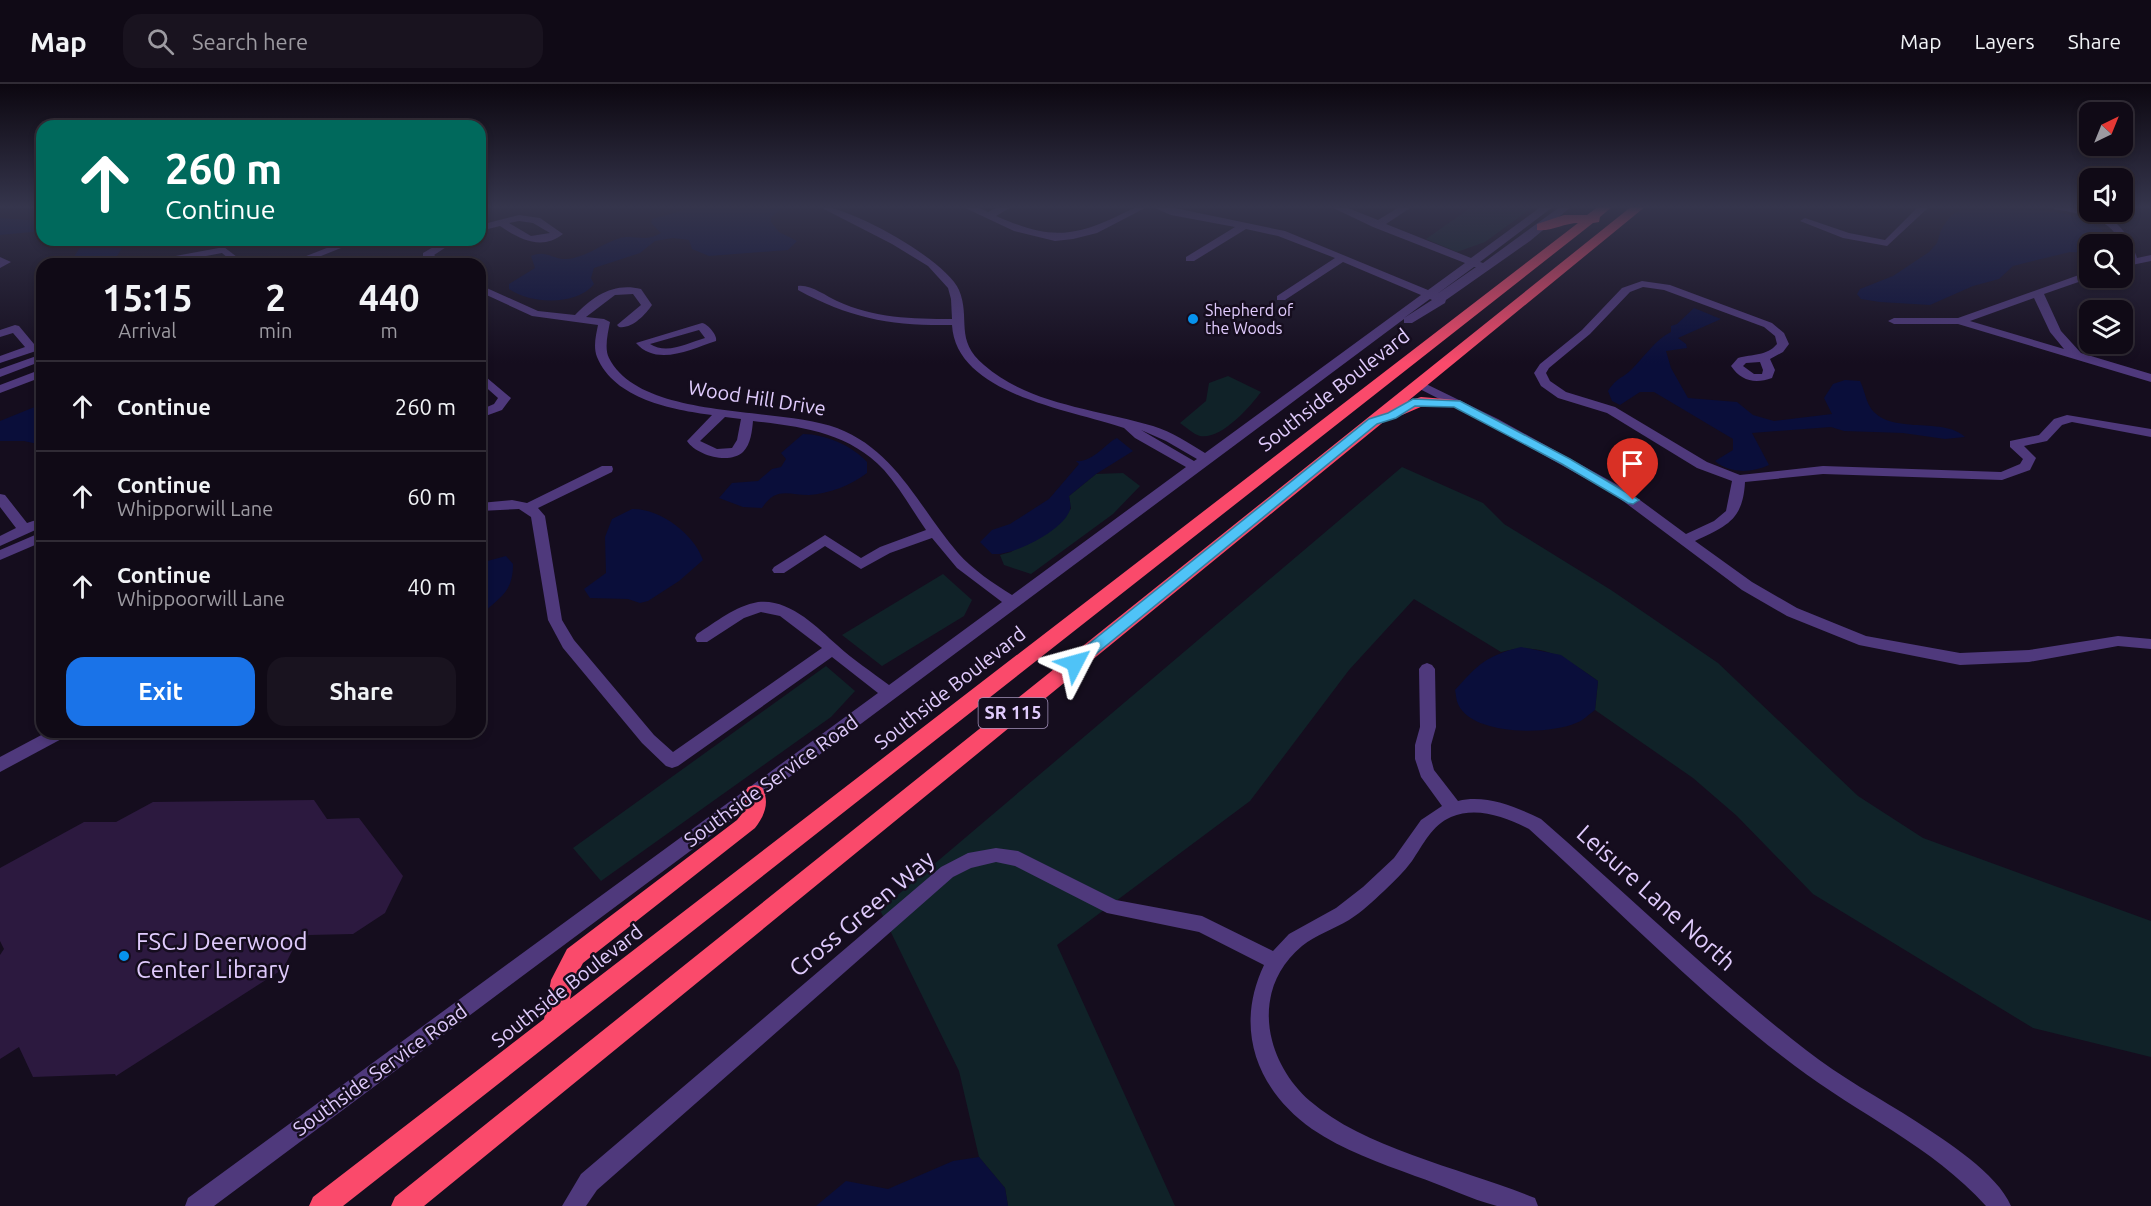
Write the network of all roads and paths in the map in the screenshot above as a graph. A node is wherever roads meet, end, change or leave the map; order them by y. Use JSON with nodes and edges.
{"nodes":[{"id":1,"x":922,"y":258,"type":"edge"},
{"id":2,"x":1331,"y":258,"type":"edge"},
{"id":3,"x":1463,"y":258,"type":"edge"},
{"id":4,"x":1477,"y":258,"type":"edge"},
{"id":5,"x":1500,"y":258,"type":"edge"},
{"id":6,"x":1541,"y":258,"type":"edge"},
{"id":7,"x":1575,"y":258,"type":"edge"},
{"id":8,"x":2149,"y":258,"type":"edge"},
{"id":9,"x":0,"y":260,"type":"edge"},
{"id":10,"x":1338,"y":261,"type":"junction"},
{"id":11,"x":2133,"y":261,"type":"edge"},
{"id":12,"x":1472,"y":262,"type":"junction"},
{"id":13,"x":0,"y":265,"type":"edge"},
{"id":14,"x":1484,"y":267,"type":"junction"},
{"id":15,"x":2079,"y":278,"type":"edge"},
{"id":16,"x":802,"y":288,"type":"dead end"},
{"id":17,"x":486,"y":291,"type":"edge"},
{"id":18,"x":2037,"y":292,"type":"junction"},
{"id":19,"x":1281,"y":298,"type":"dead end"},
{"id":20,"x":1431,"y":300,"type":"junction"},
{"id":21,"x":577,"y":320,"type":"junction"},
{"id":22,"x":1894,"y":321,"type":"dead end"},
{"id":23,"x":1959,"y":321,"type":"junction"},
{"id":24,"x":604,"y":322,"type":"junction"},
{"id":25,"x":956,"y":322,"type":"junction"},
{"id":26,"x":623,"y":325,"type":"junction"},
{"id":27,"x":0,"y":334,"type":"edge"},
{"id":28,"x":642,"y":343,"type":"junction"},
{"id":29,"x":36,"y":346,"type":"edge"},
{"id":30,"x":36,"y":347,"type":"edge"},
{"id":31,"x":1424,"y":350,"type":"junction"},
{"id":32,"x":2078,"y":357,"type":"junction"},
{"id":33,"x":1764,"y":358,"type":"dead end"},
{"id":34,"x":36,"y":359,"type":"edge"},
{"id":35,"x":0,"y":360,"type":"edge"},
{"id":36,"x":0,"y":373,"type":"edge"},
{"id":37,"x":36,"y":375,"type":"edge"},
{"id":38,"x":2151,"y":378,"type":"edge"},
{"id":39,"x":486,"y":381,"type":"edge"},
{"id":40,"x":1418,"y":385,"type":"junction"},
{"id":41,"x":0,"y":389,"type":"edge"},
{"id":42,"x":1456,"y":404,"type":"junction"},
{"id":43,"x":486,"y":412,"type":"edge"},
{"id":44,"x":721,"y":414,"type":"junction"},
{"id":45,"x":748,"y":416,"type":"junction"},
{"id":46,"x":1373,"y":422,"type":"junction"},
{"id":47,"x":2151,"y":433,"type":"edge"},
{"id":48,"x":1203,"y":464,"type":"junction"},
{"id":49,"x":607,"y":470,"type":"dead end"},
{"id":50,"x":1739,"y":479,"type":"junction"},
{"id":51,"x":0,"y":498,"type":"edge"},
{"id":52,"x":486,"y":507,"type":"edge"},
{"id":53,"x":529,"y":507,"type":"junction"},
{"id":54,"x":36,"y":525,"type":"edge"},
{"id":55,"x":25,"y":530,"type":"junction"},
{"id":56,"x":935,"y":532,"type":"junction"},
{"id":57,"x":1687,"y":539,"type":"junction"},
{"id":58,"x":36,"y":540,"type":"edge"},
{"id":59,"x":0,"y":541,"type":"edge"},
{"id":60,"x":0,"y":555,"type":"edge"},
{"id":61,"x":779,"y":570,"type":"dead end"},
{"id":62,"x":1013,"y":603,"type":"junction"},
{"id":63,"x":702,"y":638,"type":"dead end"},
{"id":64,"x":2150,"y":643,"type":"edge"},
{"id":65,"x":832,"y":649,"type":"junction"},
{"id":66,"x":1426,"y":669,"type":"dead end"},
{"id":67,"x":890,"y":693,"type":"junction"},
{"id":68,"x":50,"y":738,"type":"edge"},
{"id":69,"x":0,"y":765,"type":"edge"},
{"id":70,"x":756,"y":793,"type":"junction"},
{"id":71,"x":1454,"y":809,"type":"junction"},
{"id":72,"x":1276,"y":962,"type":"junction"},
{"id":73,"x":555,"y":1024,"type":"junction"},
{"id":74,"x":196,"y":1206,"type":"edge"},
{"id":75,"x":322,"y":1206,"type":"edge"},
{"id":76,"x":404,"y":1206,"type":"edge"},
{"id":77,"x":573,"y":1206,"type":"edge"},
{"id":78,"x":1527,"y":1206,"type":"edge"},
{"id":79,"x":2000,"y":1206,"type":"edge"}],
"edges":[{"from":1,"to":25,"type":"street"},
{"from":2,"to":10,"type":"street"},
{"from":3,"to":12,"type":"street"},
{"from":4,"to":12,"type":"street","name":"Southside Service Road"},
{"from":5,"to":14,"type":"street","name":"Southside Service Road"},
{"from":6,"to":31,"type":"highway","name":"Southside Boulevard","number":"SR 115"},
{"from":7,"to":40,"type":"highway","number":"SR 115"},
{"from":8,"to":11,"type":"street"},
{"from":9,"to":13,"type":"street"},
{"from":10,"to":19,"type":"street"},
{"from":10,"to":20,"type":"street"},
{"from":12,"to":14,"type":"street"},
{"from":12,"to":20,"type":"street","name":"Southside Service Road"},
{"from":14,"to":20,"type":"street","name":"Southside Service Road"},
{"from":15,"to":18,"type":"street"},
{"from":16,"to":25,"type":"street"},
{"from":17,"to":21,"type":"street"},
{"from":18,"to":23,"type":"street"},
{"from":18,"to":32,"type":"street"},
{"from":20,"to":48,"type":"street","name":"Southside Service Road"},
{"from":21,"to":24,"type":"street"},
{"from":21,"to":26,"type":"street"},
{"from":22,"to":23,"type":"street"},
{"from":23,"to":32,"type":"street"},
{"from":24,"to":26,"type":"street"},
{"from":24,"to":44,"type":"street","name":"Wood Hill Drive"},
{"from":25,"to":48,"type":"street"},
{"from":26,"to":28,"type":"street"},
{"from":27,"to":29,"type":"street"},
{"from":28,"to":28,"type":"street"},
{"from":30,"to":35,"type":"street"},
{"from":31,"to":40,"type":"highway"},
{"from":31,"to":73,"type":"highway","name":"Southside Boulevard","number":"SR 115"},
{"from":32,"to":38,"type":"street"},
{"from":33,"to":50,"type":"street"},
{"from":34,"to":36,"type":"street"},
{"from":37,"to":41,"type":"street"},
{"from":39,"to":43,"type":"street"},
{"from":40,"to":42,"type":"street"},
{"from":40,"to":46,"type":"highway","number":"SR 115"},
{"from":42,"to":46,"type":"highway"},
{"from":42,"to":57,"type":"street"},
{"from":44,"to":45,"type":"street","name":"Wood Hill Drive"},
{"from":44,"to":45,"type":"street"},
{"from":45,"to":56,"type":"street","name":"Wood Hill Drive"},
{"from":46,"to":76,"type":"highway","number":"SR 115"},
{"from":47,"to":50,"type":"street"},
{"from":48,"to":62,"type":"street","name":"Southside Service Road"},
{"from":49,"to":53,"type":"street"},
{"from":50,"to":57,"type":"street"},
{"from":51,"to":55,"type":"street"},
{"from":52,"to":53,"type":"street"},
{"from":53,"to":65,"type":"street"},
{"from":54,"to":55,"type":"street"},
{"from":55,"to":59,"type":"street"},
{"from":56,"to":61,"type":"street"},
{"from":56,"to":62,"type":"street","name":"Wood Hill Drive"},
{"from":57,"to":64,"type":"street"},
{"from":58,"to":60,"type":"street"},
{"from":62,"to":67,"type":"street","name":"Southside Service Road"},
{"from":63,"to":65,"type":"street"},
{"from":65,"to":67,"type":"street"},
{"from":66,"to":71,"type":"street"},
{"from":67,"to":70,"type":"street","name":"Southside Service Road"},
{"from":68,"to":69,"type":"street"},
{"from":70,"to":73,"type":"highway"},
{"from":70,"to":74,"type":"street","name":"Southside Service Road"},
{"from":71,"to":72,"type":"street","name":"Leisure Lane North"},
{"from":71,"to":79,"type":"street","name":"Leisure Lane North"},
{"from":72,"to":77,"type":"street","name":"Cross Green Way"},
{"from":72,"to":78,"type":"street","name":"Leisure Lane North"},
{"from":73,"to":75,"type":"highway","name":"Southside Boulevard","number":"SR 115"}]}
